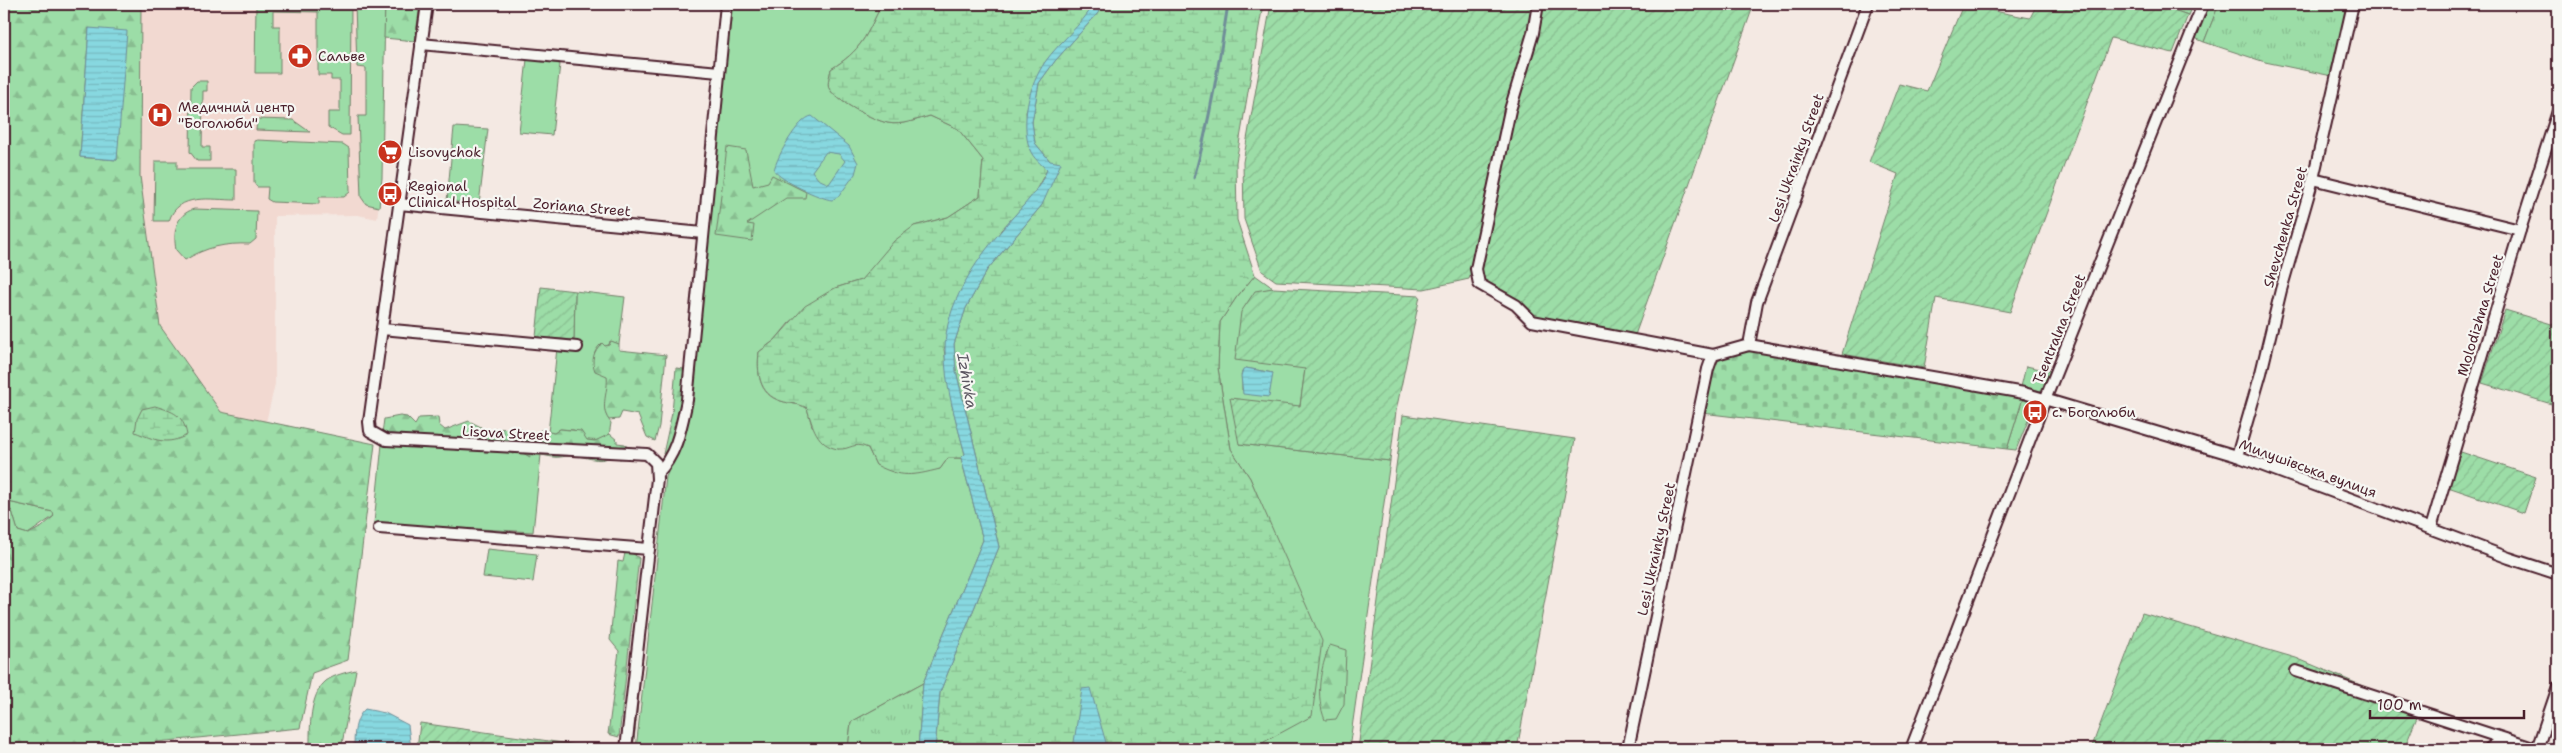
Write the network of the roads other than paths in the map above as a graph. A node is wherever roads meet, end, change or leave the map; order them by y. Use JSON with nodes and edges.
{"nodes":[{"id":1,"x":426,"y":4,"type":"edge"},
{"id":2,"x":726,"y":4,"type":"edge"},
{"id":3,"x":1538,"y":4,"type":"edge"},
{"id":4,"x":1868,"y":4,"type":"edge"},
{"id":5,"x":2203,"y":4,"type":"edge"},
{"id":6,"x":2353,"y":4,"type":"edge"},
{"id":7,"x":421,"y":44,"type":"junction"},
{"id":8,"x":719,"y":72,"type":"junction"},
{"id":9,"x":2558,"y":111,"type":"edge"},
{"id":10,"x":2313,"y":179,"type":"junction"},
{"id":11,"x":399,"y":204,"type":"junction"},
{"id":12,"x":2520,"y":230,"type":"junction"},
{"id":13,"x":703,"y":233,"type":"junction"},
{"id":14,"x":382,"y":329,"type":"junction"},
{"id":15,"x":1749,"y":345,"type":"junction"},
{"id":16,"x":577,"y":347,"type":"dead end"},
{"id":17,"x":1713,"y":355,"type":"junction"},
{"id":18,"x":2045,"y":400,"type":"junction"},
{"id":19,"x":2237,"y":456,"type":"junction"},
{"id":20,"x":657,"y":474,"type":"junction"},
{"id":21,"x":379,"y":528,"type":"dead end"},
{"id":22,"x":2431,"y":528,"type":"junction"},
{"id":23,"x":649,"y":549,"type":"junction"},
{"id":24,"x":2558,"y":574,"type":"edge"},
{"id":25,"x":2296,"y":671,"type":"dead end"},
{"id":26,"x":2558,"y":687,"type":"edge"},
{"id":27,"x":2503,"y":739,"type":"junction"},
{"id":28,"x":626,"y":749,"type":"edge"},
{"id":29,"x":1628,"y":749,"type":"edge"},
{"id":30,"x":1911,"y":749,"type":"edge"},
{"id":31,"x":2489,"y":749,"type":"edge"},
{"id":32,"x":2536,"y":749,"type":"edge"}],
"edges":[{"from":1,"to":7,"type":"street","name":"Lisova Street"},
{"from":2,"to":8,"type":"street"},
{"from":3,"to":17,"type":"street"},
{"from":4,"to":15,"type":"street","name":"Lesi Ukrainky Street"},
{"from":5,"to":18,"type":"street","name":"Tsentralna Street"},
{"from":6,"to":10,"type":"street","name":"Shevchenka Street"},
{"from":7,"to":8,"type":"street"},
{"from":7,"to":11,"type":"street","name":"Lisova Street"},
{"from":8,"to":13,"type":"street"},
{"from":9,"to":12,"type":"street","name":"Molodizhna Street"},
{"from":10,"to":12,"type":"street"},
{"from":10,"to":19,"type":"street","name":"Shevchenka Street"},
{"from":11,"to":13,"type":"street","name":"Zoriana Street"},
{"from":11,"to":14,"type":"street","name":"Lisova Street"},
{"from":12,"to":22,"type":"street","name":"Molodizhna Street"},
{"from":13,"to":20,"type":"street"},
{"from":14,"to":16,"type":"street"},
{"from":14,"to":20,"type":"street","name":"Lisova Street"},
{"from":15,"to":17,"type":"street"},
{"from":15,"to":18,"type":"street","name":"Милушівська вулиця"},
{"from":17,"to":29,"type":"street","name":"Lesi Ukrainky Street"},
{"from":18,"to":19,"type":"street","name":"Милушівська вулиця"},
{"from":18,"to":30,"type":"street","name":"Tsentralna Street"},
{"from":19,"to":22,"type":"street","name":"Милушівська вулиця"},
{"from":20,"to":23,"type":"street"},
{"from":21,"to":23,"type":"street"},
{"from":22,"to":24,"type":"street","name":"Милушівська вулиця"},
{"from":23,"to":28,"type":"street"},
{"from":25,"to":27,"type":"street"},
{"from":26,"to":32,"type":"street"},
{"from":27,"to":31,"type":"street"},
{"from":27,"to":32,"type":"street"}]}
